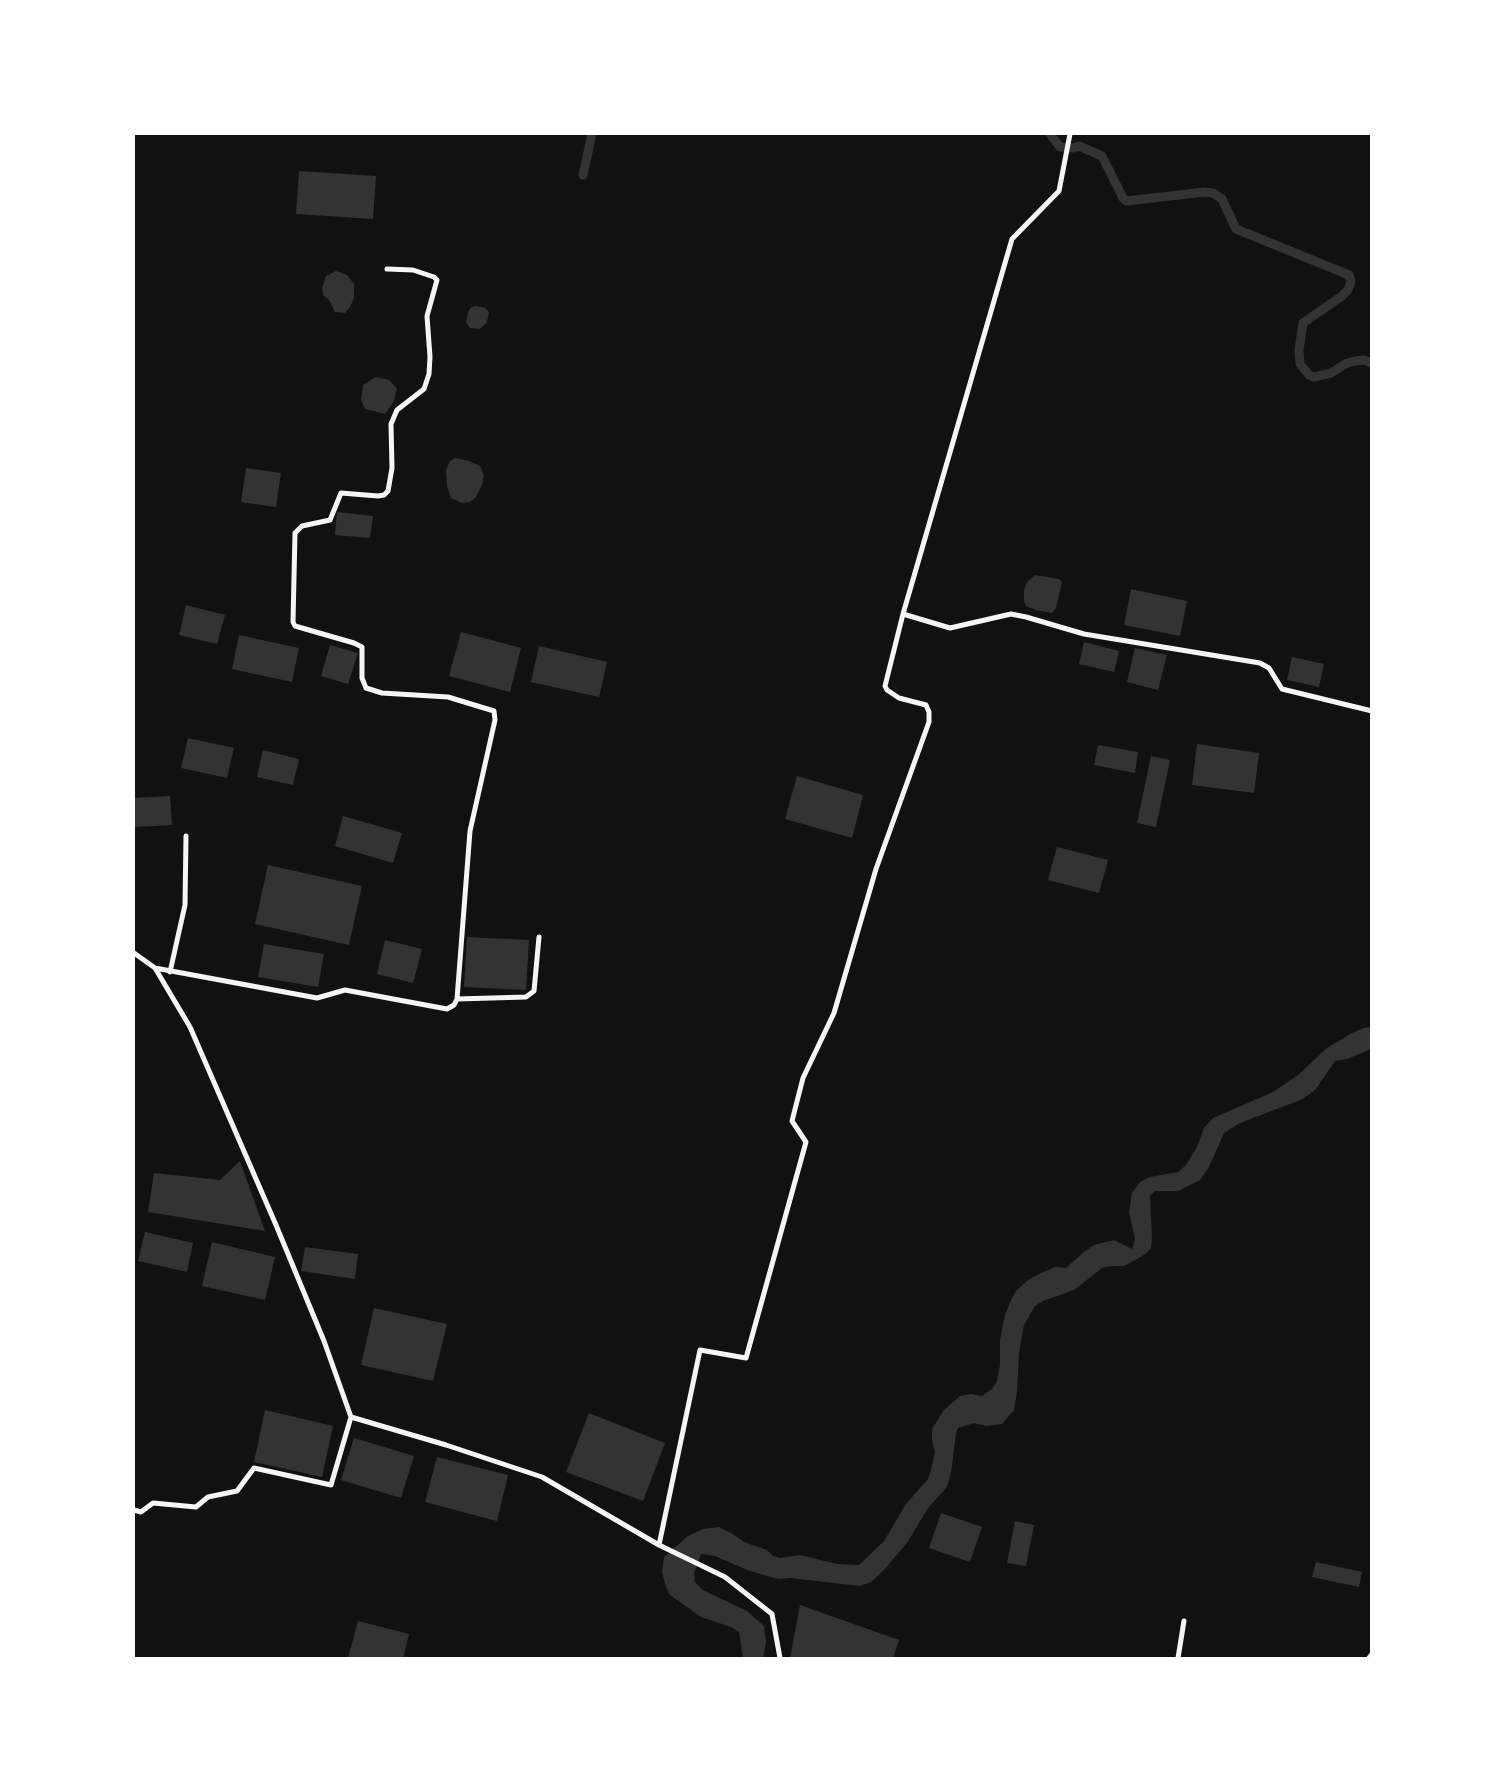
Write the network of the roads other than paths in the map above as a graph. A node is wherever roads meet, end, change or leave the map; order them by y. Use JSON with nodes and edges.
{"nodes":[{"id":1,"x":1070,"y":134,"type":"edge"},
{"id":2,"x":387,"y":269,"type":"dead end"},
{"id":3,"x":903,"y":614,"type":"junction"},
{"id":4,"x":1371,"y":711,"type":"edge"},
{"id":5,"x":186,"y":836,"type":"dead end"},
{"id":6,"x":539,"y":937,"type":"dead end"},
{"id":7,"x":134,"y":953,"type":"edge"},
{"id":8,"x":154,"y":968,"type":"junction"},
{"id":9,"x":170,"y":972,"type":"junction"},
{"id":10,"x":457,"y":999,"type":"junction"},
{"id":11,"x":351,"y":1417,"type":"junction"},
{"id":12,"x":134,"y":1510,"type":"edge"},
{"id":13,"x":659,"y":1545,"type":"junction"},
{"id":14,"x":1184,"y":1621,"type":"dead end"},
{"id":15,"x":1371,"y":1654,"type":"edge"},
{"id":16,"x":780,"y":1659,"type":"edge"},
{"id":17,"x":1178,"y":1659,"type":"edge"},
{"id":18,"x":1368,"y":1659,"type":"edge"}],
"edges":[{"from":1,"to":3,"type":"street"},
{"from":2,"to":10,"type":"street"},
{"from":3,"to":4,"type":"street"},
{"from":3,"to":13,"type":"street"},
{"from":5,"to":9,"type":"street"},
{"from":6,"to":10,"type":"street"},
{"from":7,"to":8,"type":"street"},
{"from":8,"to":9,"type":"street"},
{"from":8,"to":11,"type":"street"},
{"from":9,"to":10,"type":"street"},
{"from":11,"to":12,"type":"street"},
{"from":11,"to":13,"type":"street"},
{"from":13,"to":16,"type":"street"},
{"from":14,"to":17,"type":"street"},
{"from":15,"to":18,"type":"street"}]}
